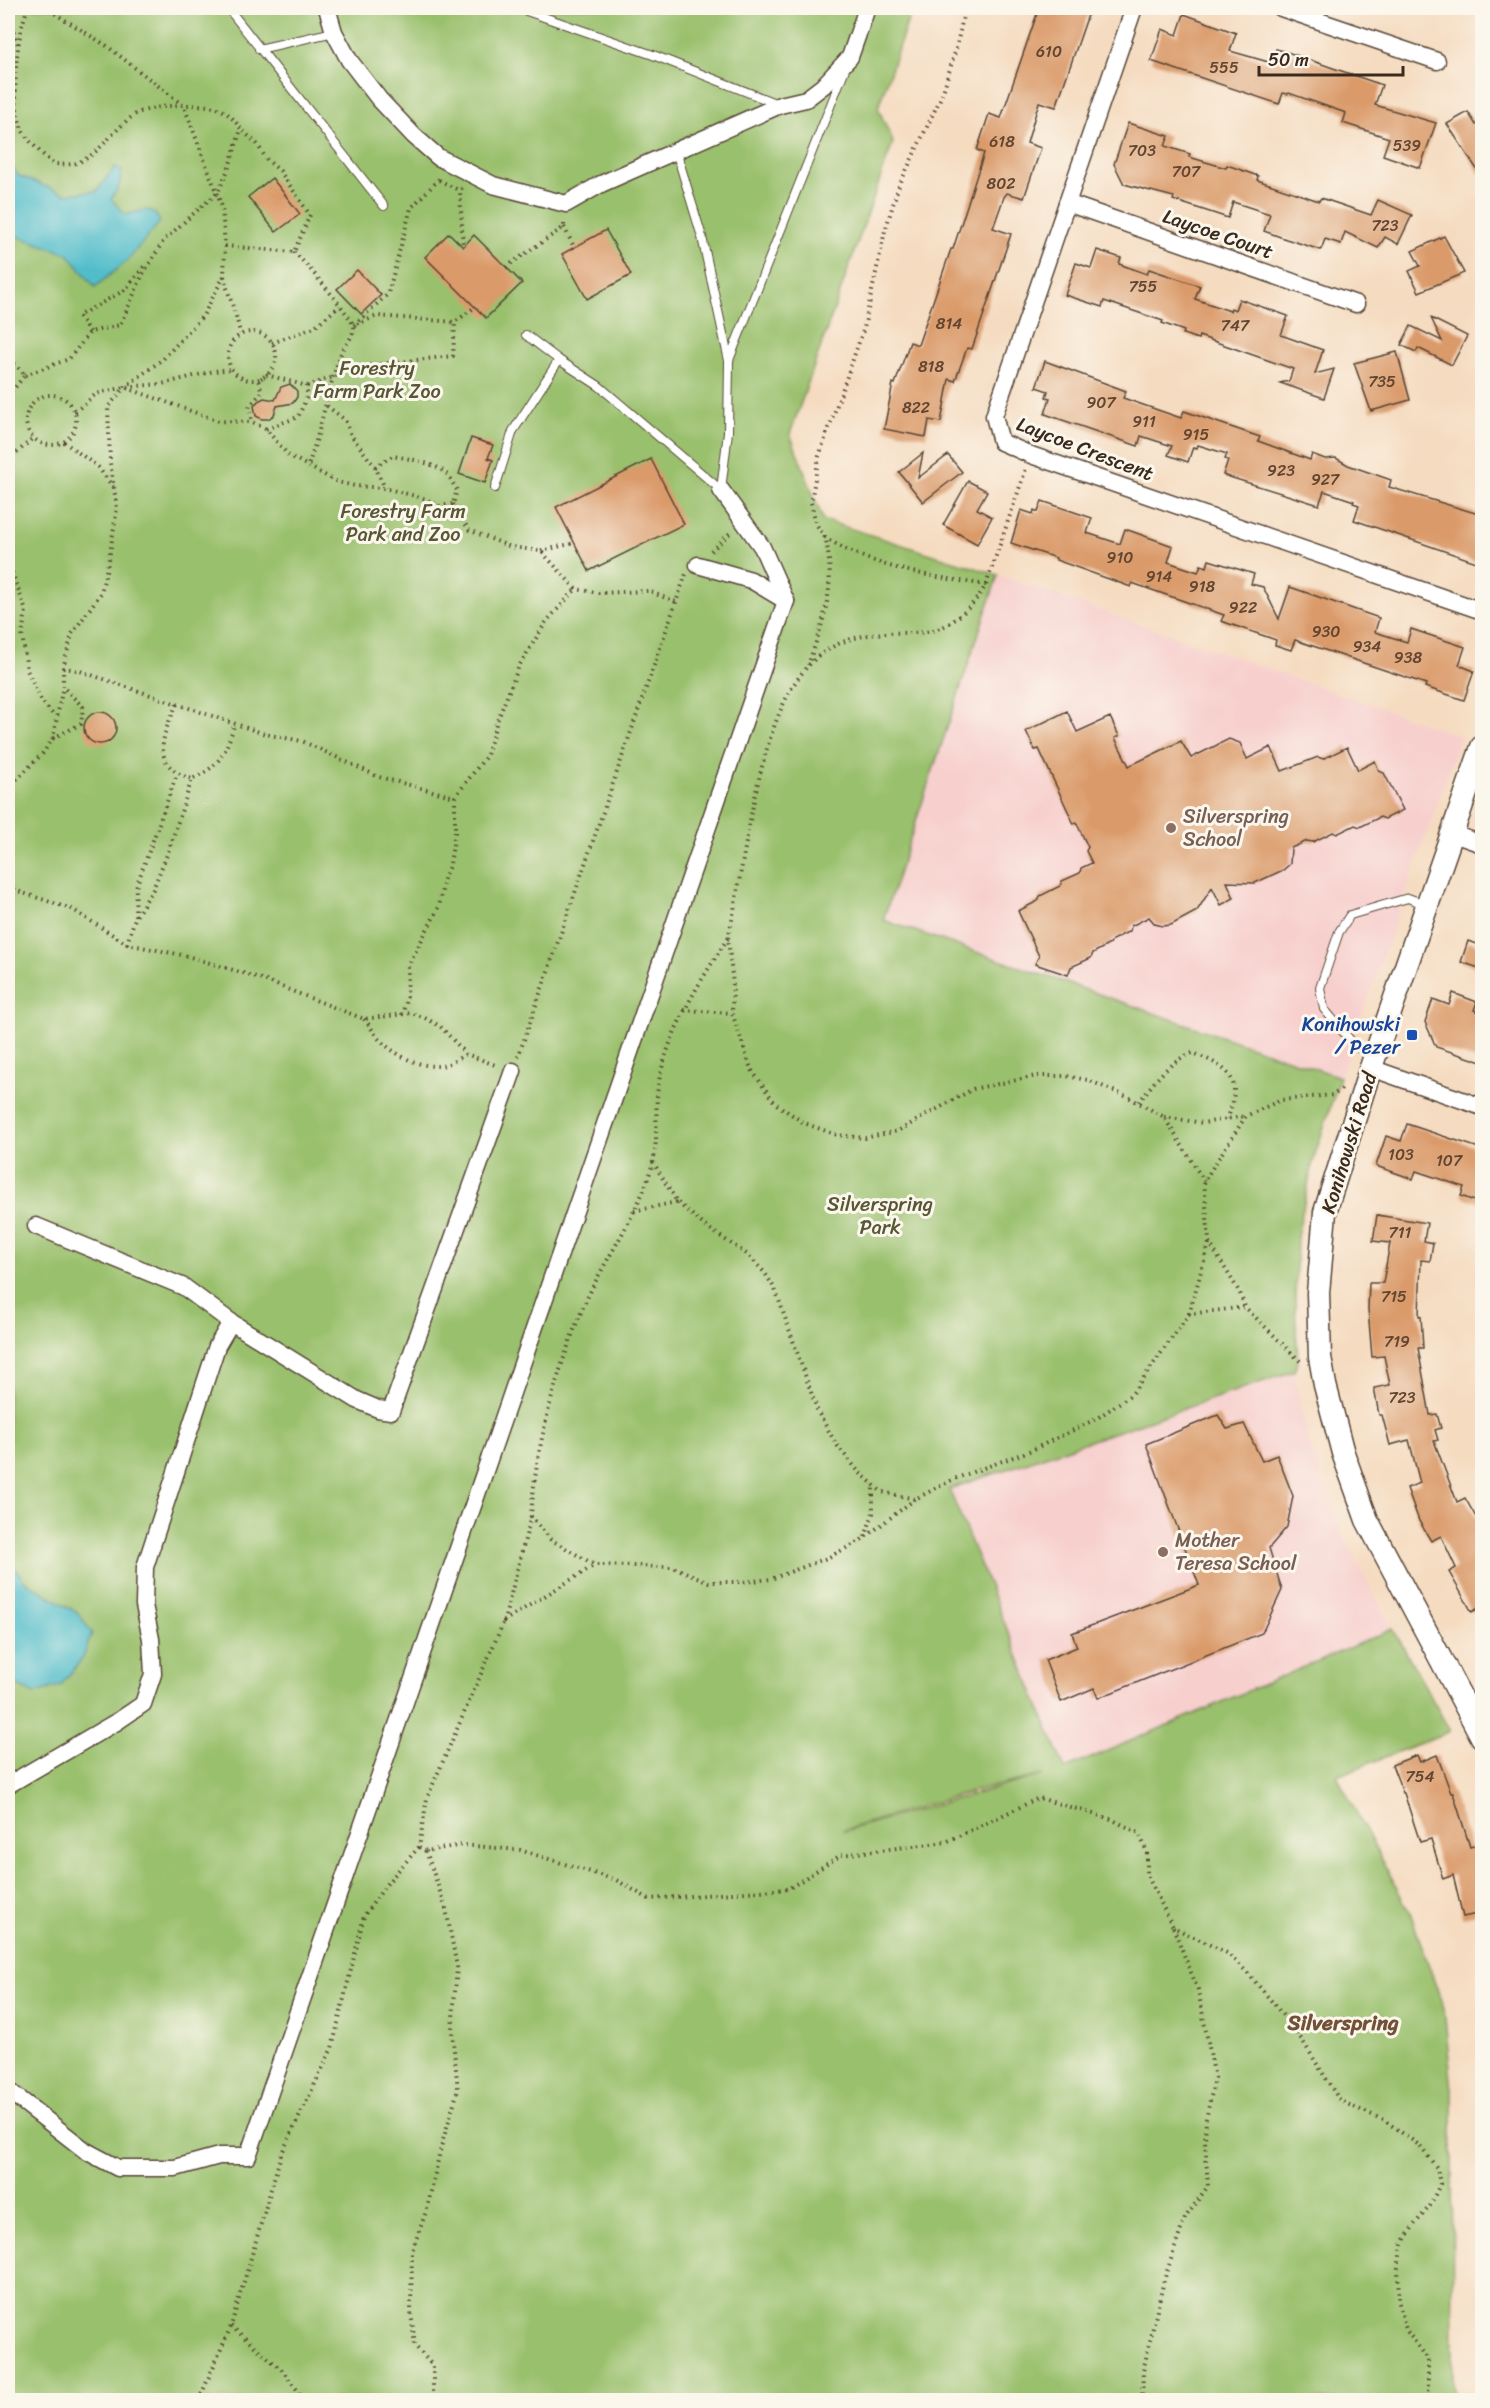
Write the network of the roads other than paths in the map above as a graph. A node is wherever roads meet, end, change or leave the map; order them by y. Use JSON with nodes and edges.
{"nodes":[{"id":1,"x":228,"y":8,"type":"edge"},
{"id":2,"x":327,"y":8,"type":"edge"},
{"id":3,"x":518,"y":8,"type":"edge"},
{"id":4,"x":867,"y":8,"type":"edge"},
{"id":5,"x":1134,"y":8,"type":"edge"},
{"id":6,"x":1281,"y":8,"type":"edge"},
{"id":7,"x":334,"y":32,"type":"junction"},
{"id":8,"x":259,"y":48,"type":"junction"},
{"id":9,"x":850,"y":57,"type":"junction"},
{"id":10,"x":1437,"y":61,"type":"dead end"},
{"id":11,"x":780,"y":105,"type":"junction"},
{"id":12,"x":676,"y":151,"type":"junction"},
{"id":13,"x":1067,"y":203,"type":"junction"},
{"id":14,"x":384,"y":206,"type":"dead end"},
{"id":15,"x":1356,"y":304,"type":"dead end"},
{"id":16,"x":526,"y":335,"type":"dead end"},
{"id":17,"x":559,"y":360,"type":"junction"},
{"id":18,"x":729,"y":361,"type":"junction"},
{"id":19,"x":495,"y":488,"type":"dead end"},
{"id":20,"x":721,"y":490,"type":"junction"},
{"id":21,"x":698,"y":565,"type":"road end"},
{"id":22,"x":786,"y":601,"type":"junction"},
{"id":23,"x":1482,"y":611,"type":"edge"},
{"id":24,"x":1482,"y":747,"type":"edge"},
{"id":25,"x":1452,"y":834,"type":"junction"},
{"id":26,"x":1482,"y":844,"type":"edge"},
{"id":27,"x":1428,"y":905,"type":"junction"},
{"id":28,"x":1371,"y":1070,"type":"junction"},
{"id":29,"x":513,"y":1071,"type":"road end"},
{"id":30,"x":1482,"y":1107,"type":"edge"},
{"id":31,"x":36,"y":1226,"type":"dead end"},
{"id":32,"x":231,"y":1322,"type":"junction"},
{"id":33,"x":1482,"y":1737,"type":"edge"},
{"id":34,"x":8,"y":1785,"type":"edge"},
{"id":35,"x":8,"y":2090,"type":"edge"}],
"edges":[{"from":1,"to":8,"type":"lane"},
{"from":2,"to":7,"type":"street"},
{"from":3,"to":11,"type":"lane"},
{"from":4,"to":9,"type":"street"},
{"from":5,"to":13,"type":"street","name":"Laycoe Crescent"},
{"from":6,"to":10,"type":"street"},
{"from":7,"to":8,"type":"lane"},
{"from":7,"to":12,"type":"street"},
{"from":8,"to":14,"type":"lane"},
{"from":9,"to":11,"type":"street"},
{"from":9,"to":18,"type":"lane"},
{"from":11,"to":12,"type":"street"},
{"from":12,"to":18,"type":"lane"},
{"from":13,"to":15,"type":"street","name":"Laycoe Court"},
{"from":13,"to":23,"type":"street","name":"Laycoe Crescent"},
{"from":16,"to":17,"type":"lane"},
{"from":17,"to":19,"type":"lane"},
{"from":17,"to":20,"type":"lane"},
{"from":18,"to":20,"type":"lane"},
{"from":20,"to":22,"type":"street"},
{"from":21,"to":22,"type":"street"},
{"from":22,"to":35,"type":"street"},
{"from":24,"to":25,"type":"street","name":"Konihowski Road"},
{"from":25,"to":26,"type":"street"},
{"from":25,"to":27,"type":"street","name":"Konihowski Road"},
{"from":27,"to":28,"type":"street","name":"Konihowski Road"},
{"from":27,"to":28,"type":"lane"},
{"from":28,"to":30,"type":"street"},
{"from":28,"to":33,"type":"street","name":"Konihowski Road"},
{"from":29,"to":32,"type":"street"},
{"from":31,"to":32,"type":"street"},
{"from":32,"to":34,"type":"street"}]}
